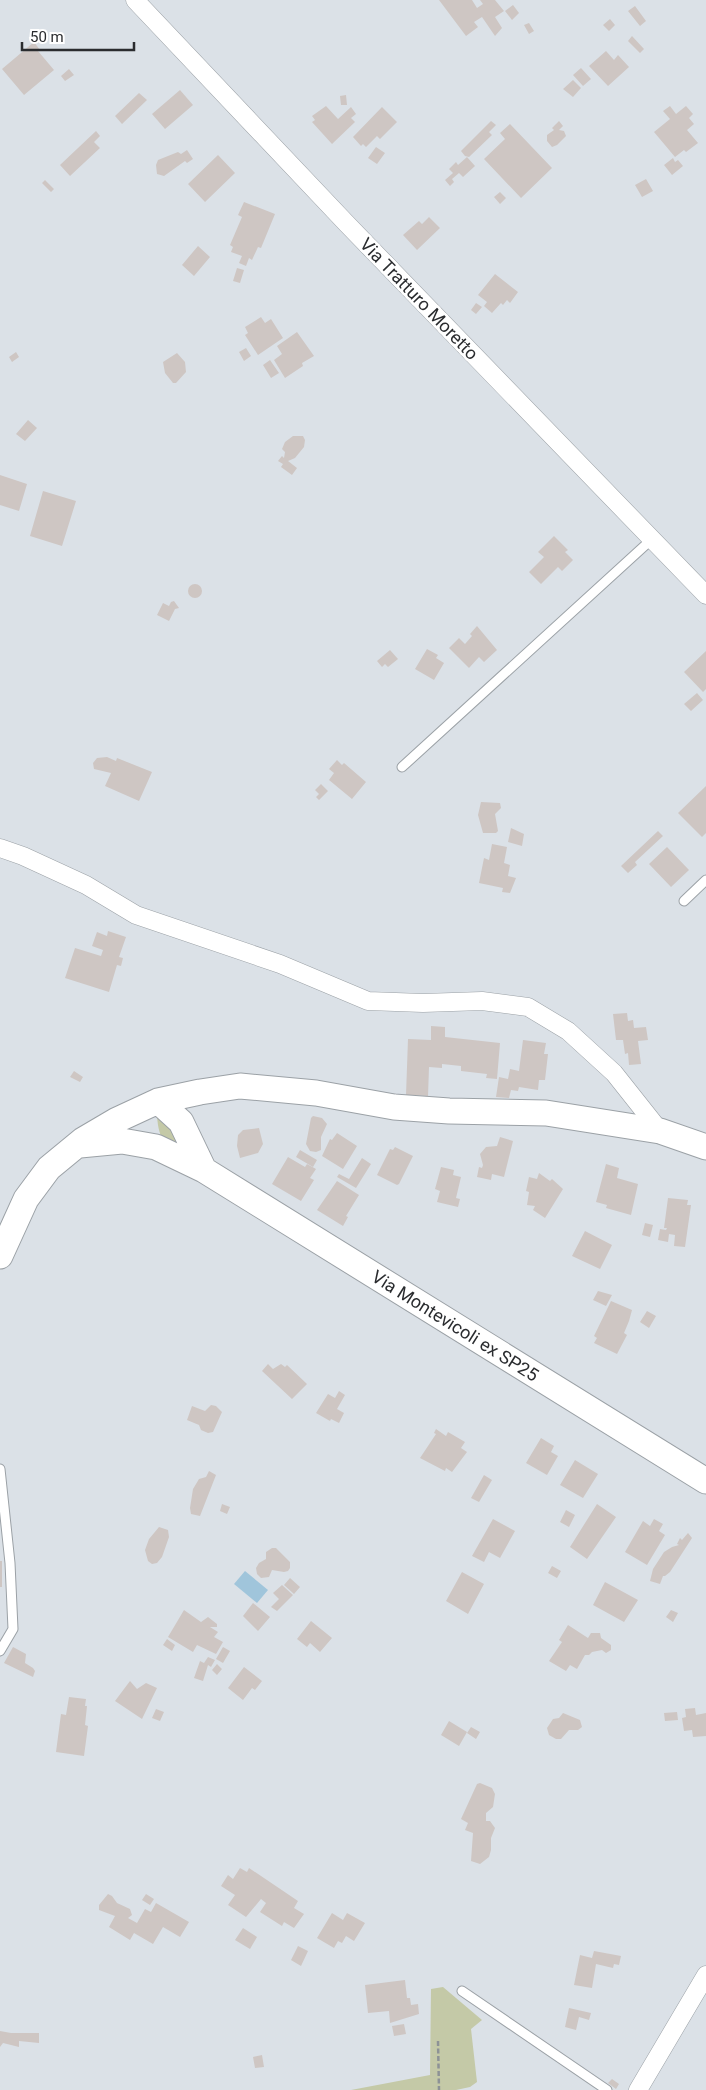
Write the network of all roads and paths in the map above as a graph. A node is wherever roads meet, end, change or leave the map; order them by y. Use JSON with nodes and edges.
{"nodes":[{"id":1,"x":135,"y":0,"type":"edge"},
{"id":2,"x":652,"y":539,"type":"junction"},
{"id":3,"x":706,"y":595,"type":"edge"},
{"id":4,"x":402,"y":767,"type":"dead end"},
{"id":5,"x":0,"y":848,"type":"edge"},
{"id":6,"x":706,"y":880,"type":"edge"},
{"id":7,"x":684,"y":901,"type":"dead end"},
{"id":8,"x":204,"y":1092,"type":"junction"},
{"id":9,"x":158,"y":1101,"type":"junction"},
{"id":10,"x":660,"y":1131,"type":"junction"},
{"id":11,"x":76,"y":1146,"type":"junction"},
{"id":12,"x":156,"y":1147,"type":"junction"},
{"id":13,"x":191,"y":1147,"type":"junction"},
{"id":14,"x":706,"y":1147,"type":"edge"},
{"id":15,"x":204,"y":1170,"type":"junction"},
{"id":16,"x":0,"y":1256,"type":"edge"},
{"id":17,"x":0,"y":1469,"type":"edge"},
{"id":18,"x":706,"y":1480,"type":"edge"},
{"id":19,"x":0,"y":1651,"type":"edge"},
{"id":20,"x":706,"y":1976,"type":"edge"},
{"id":21,"x":462,"y":1991,"type":"dead end"},
{"id":22,"x":438,"y":2041,"type":"dead end"},
{"id":23,"x":439,"y":2090,"type":"edge"},
{"id":24,"x":607,"y":2090,"type":"edge"},
{"id":25,"x":638,"y":2090,"type":"edge"}],
"edges":[{"from":1,"to":2,"type":"street","name":"Via Tratturo Moretto"},
{"from":2,"to":3,"type":"street","name":"Via Tratturo Moretto"},
{"from":2,"to":4,"type":"lane"},
{"from":5,"to":10,"type":"street"},
{"from":6,"to":7,"type":"lane"},
{"from":8,"to":9,"type":"street"},
{"from":8,"to":10,"type":"street"},
{"from":8,"to":13,"type":"street"},
{"from":9,"to":11,"type":"street"},
{"from":9,"to":12,"type":"street"},
{"from":9,"to":13,"type":"street"},
{"from":10,"to":14,"type":"street"},
{"from":11,"to":12,"type":"street","name":"Via Montevicoli ex SP25"},
{"from":11,"to":16,"type":"street"},
{"from":12,"to":15,"type":"street","name":"Via Montevicoli ex SP25"},
{"from":13,"to":15,"type":"street"},
{"from":15,"to":18,"type":"street","name":"Via Montevicoli ex SP25"},
{"from":17,"to":19,"type":"lane"},
{"from":20,"to":25,"type":"street"},
{"from":21,"to":24,"type":"lane"},
{"from":22,"to":23,"type":"path"}]}
